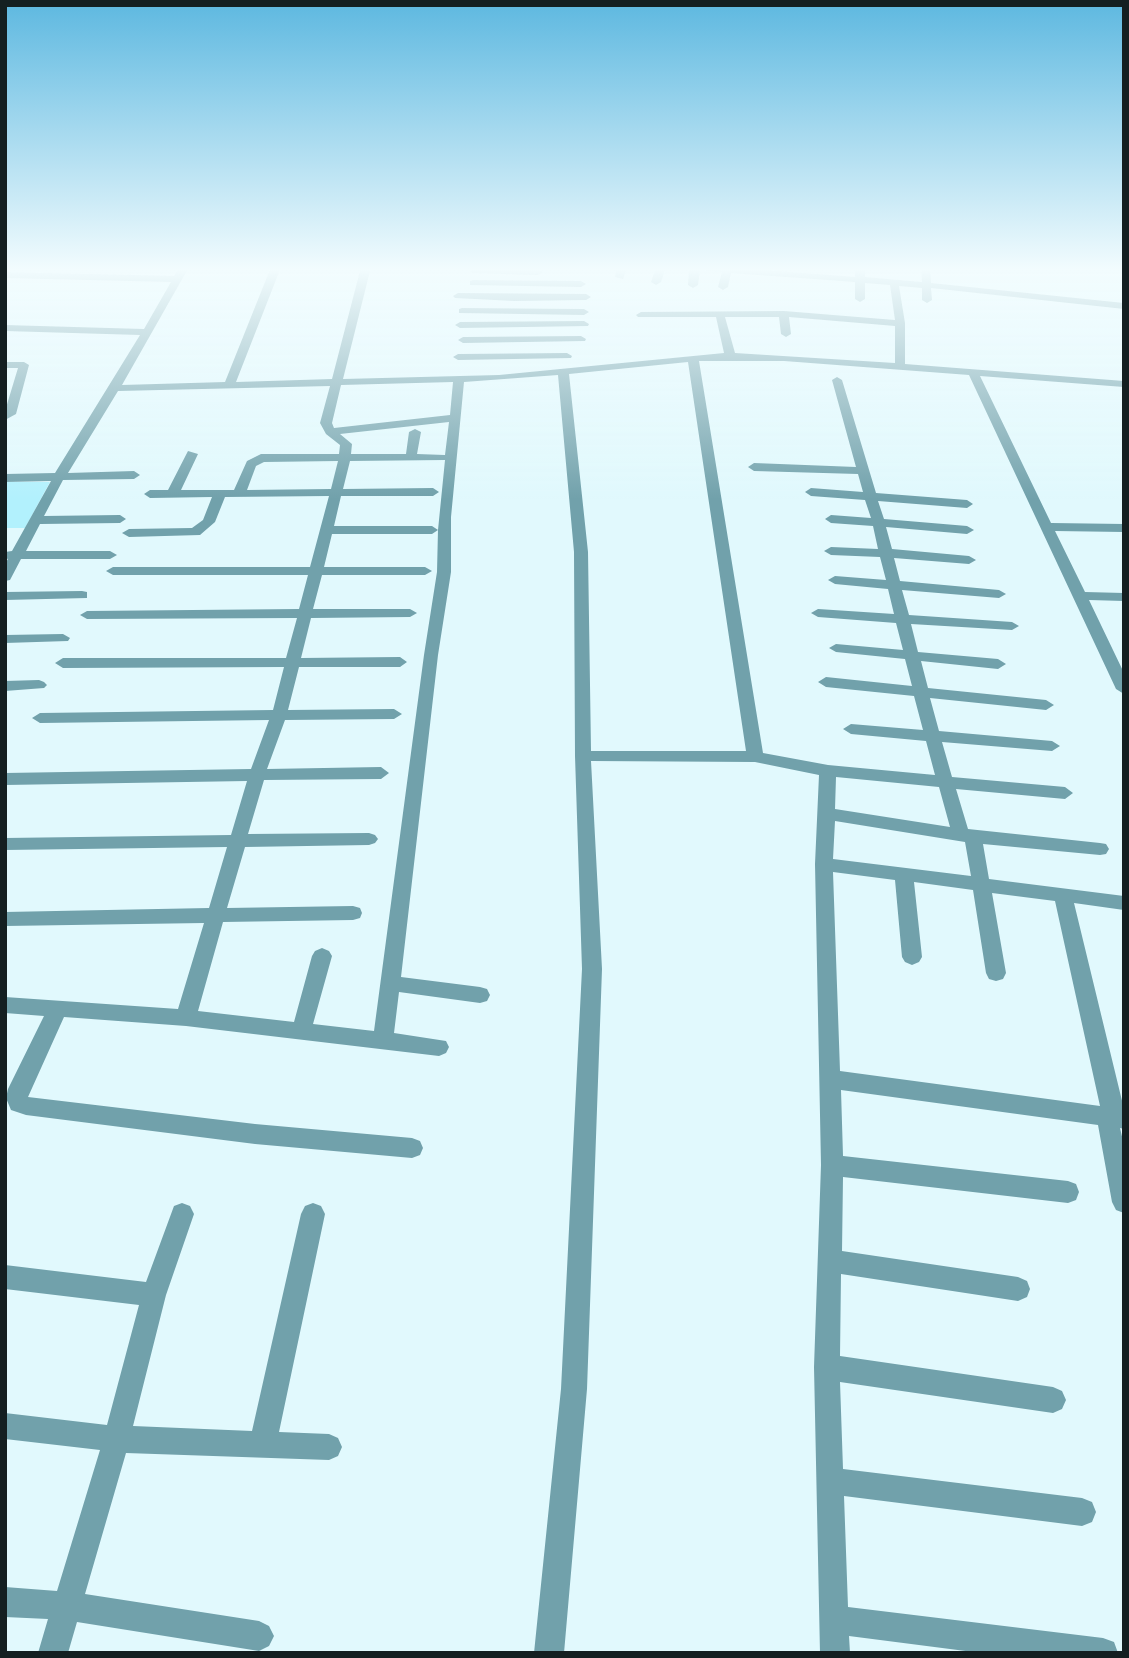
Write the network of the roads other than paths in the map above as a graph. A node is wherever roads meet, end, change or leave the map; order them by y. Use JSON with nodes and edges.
{"nodes":[{"id":1,"x":139,"y":344,"type":"edge"},
{"id":2,"x":245,"y":344,"type":"edge"},
{"id":3,"x":347,"y":344,"type":"edge"},
{"id":4,"x":510,"y":344,"type":"edge"},
{"id":5,"x":727,"y":344,"type":"edge"},
{"id":6,"x":900,"y":344,"type":"edge"},
{"id":7,"x":509,"y":356,"type":"junction"},
{"id":8,"x":567,"y":356,"type":"dead end"},
{"id":9,"x":730,"y":356,"type":"junction"},
{"id":10,"x":458,"y":357,"type":"dead end"},
{"id":11,"x":693,"y":358,"type":"junction"},
{"id":12,"x":5,"y":365,"type":"edge"},
{"id":13,"x":900,"y":368,"type":"junction"},
{"id":14,"x":563,"y":372,"type":"junction"},
{"id":15,"x":973,"y":373,"type":"junction"},
{"id":16,"x":459,"y":380,"type":"junction"},
{"id":17,"x":837,"y":380,"type":"dead end"},
{"id":18,"x":1120,"y":381,"type":"edge"},
{"id":19,"x":338,"y":382,"type":"junction"},
{"id":20,"x":229,"y":385,"type":"junction"},
{"id":21,"x":115,"y":388,"type":"junction"},
{"id":22,"x":5,"y":417,"type":"edge"},
{"id":23,"x":455,"y":418,"type":"junction"},
{"id":24,"x":415,"y":432,"type":"dead end"},
{"id":25,"x":334,"y":435,"type":"junction"},
{"id":26,"x":192,"y":454,"type":"dead end"},
{"id":27,"x":411,"y":457,"type":"junction"},
{"id":28,"x":441,"y":457,"type":"dead end"},
{"id":29,"x":323,"y":458,"type":"junction"},
{"id":30,"x":345,"y":458,"type":"junction"},
{"id":31,"x":754,"y":467,"type":"dead end"},
{"id":32,"x":864,"y":471,"type":"junction"},
{"id":33,"x":134,"y":475,"type":"dead end"},
{"id":34,"x":59,"y":477,"type":"junction"},
{"id":35,"x":5,"y":478,"type":"edge"},
{"id":36,"x":433,"y":492,"type":"dead end"},
{"id":37,"x":811,"y":492,"type":"dead end"},
{"id":38,"x":173,"y":493,"type":"junction"},
{"id":39,"x":220,"y":493,"type":"junction"},
{"id":40,"x":239,"y":493,"type":"junction"},
{"id":41,"x":336,"y":493,"type":"junction"},
{"id":42,"x":150,"y":494,"type":"dead end"},
{"id":43,"x":871,"y":497,"type":"junction"},
{"id":44,"x":967,"y":504,"type":"dead end"},
{"id":45,"x":120,"y":519,"type":"dead end"},
{"id":46,"x":831,"y":519,"type":"dead end"},
{"id":47,"x":37,"y":520,"type":"junction"},
{"id":48,"x":878,"y":522,"type":"junction"},
{"id":49,"x":1047,"y":527,"type":"junction"},
{"id":50,"x":1124,"y":528,"type":"edge"},
{"id":51,"x":327,"y":530,"type":"junction"},
{"id":52,"x":432,"y":530,"type":"dead end"},
{"id":53,"x":967,"y":530,"type":"dead end"},
{"id":54,"x":129,"y":533,"type":"dead end"},
{"id":55,"x":831,"y":551,"type":"dead end"},
{"id":56,"x":886,"y":552,"type":"junction"},
{"id":57,"x":11,"y":555,"type":"edge"},
{"id":58,"x":110,"y":555,"type":"dead end"},
{"id":59,"x":969,"y":560,"type":"dead end"},
{"id":60,"x":315,"y":570,"type":"junction"},
{"id":61,"x":113,"y":571,"type":"dead end"},
{"id":62,"x":425,"y":571,"type":"dead end"},
{"id":63,"x":5,"y":576,"type":"edge"},
{"id":64,"x":835,"y":580,"type":"dead end"},
{"id":65,"x":894,"y":584,"type":"junction"},
{"id":66,"x":999,"y":594,"type":"dead end"},
{"id":67,"x":82,"y":595,"type":"dead end"},
{"id":68,"x":5,"y":596,"type":"edge"},
{"id":69,"x":1080,"y":596,"type":"junction"},
{"id":70,"x":1124,"y":597,"type":"edge"},
{"id":71,"x":818,"y":612,"type":"dead end"},
{"id":72,"x":304,"y":613,"type":"junction"},
{"id":73,"x":410,"y":613,"type":"dead end"},
{"id":74,"x":87,"y":615,"type":"dead end"},
{"id":75,"x":903,"y":618,"type":"junction"},
{"id":76,"x":1012,"y":626,"type":"dead end"},
{"id":77,"x":63,"y":638,"type":"dead end"},
{"id":78,"x":5,"y":639,"type":"edge"},
{"id":79,"x":836,"y":649,"type":"dead end"},
{"id":80,"x":912,"y":654,"type":"junction"},
{"id":81,"x":400,"y":662,"type":"dead end"},
{"id":82,"x":63,"y":663,"type":"dead end"},
{"id":83,"x":292,"y":663,"type":"junction"},
{"id":84,"x":998,"y":664,"type":"dead end"},
{"id":85,"x":826,"y":682,"type":"dead end"},
{"id":86,"x":39,"y":685,"type":"dead end"},
{"id":87,"x":5,"y":686,"type":"edge"},
{"id":88,"x":1123,"y":686,"type":"edge"},
{"id":89,"x":922,"y":691,"type":"junction"},
{"id":90,"x":1046,"y":705,"type":"dead end"},
{"id":91,"x":394,"y":714,"type":"dead end"},
{"id":92,"x":279,"y":716,"type":"junction"},
{"id":93,"x":40,"y":718,"type":"dead end"},
{"id":94,"x":851,"y":729,"type":"dead end"},
{"id":95,"x":932,"y":735,"type":"junction"},
{"id":96,"x":1052,"y":746,"type":"dead end"},
{"id":97,"x":583,"y":756,"type":"junction"},
{"id":98,"x":755,"y":757,"type":"junction"},
{"id":99,"x":828,"y":771,"type":"junction"},
{"id":100,"x":381,"y":773,"type":"dead end"},
{"id":101,"x":257,"y":775,"type":"junction"},
{"id":102,"x":5,"y":779,"type":"edge"},
{"id":103,"x":944,"y":780,"type":"junction"},
{"id":104,"x":1065,"y":793,"type":"dead end"},
{"id":105,"x":825,"y":813,"type":"junction"},
{"id":106,"x":967,"y":835,"type":"junction"},
{"id":107,"x":369,"y":839,"type":"dead end"},
{"id":108,"x":239,"y":841,"type":"junction"},
{"id":109,"x":5,"y":844,"type":"edge"},
{"id":110,"x":1100,"y":849,"type":"dead end"},
{"id":111,"x":824,"y":864,"type":"junction"},
{"id":112,"x":904,"y":875,"type":"junction"},
{"id":113,"x":981,"y":884,"type":"junction"},
{"id":114,"x":1063,"y":894,"type":"junction"},
{"id":115,"x":1124,"y":903,"type":"edge"},
{"id":116,"x":353,"y":913,"type":"dead end"},
{"id":117,"x":217,"y":915,"type":"junction"},
{"id":118,"x":5,"y":919,"type":"edge"},
{"id":119,"x":322,"y":956,"type":"dead end"},
{"id":120,"x":912,"y":957,"type":"dead end"},
{"id":121,"x":996,"y":973,"type":"dead end"},
{"id":122,"x":390,"y":983,"type":"junction"},
{"id":123,"x":480,"y":995,"type":"dead end"},
{"id":124,"x":5,"y":1005,"type":"edge"},
{"id":125,"x":59,"y":1007,"type":"junction"},
{"id":126,"x":186,"y":1018,"type":"junction"},
{"id":127,"x":301,"y":1032,"type":"junction"},
{"id":128,"x":383,"y":1041,"type":"junction"},
{"id":129,"x":439,"y":1047,"type":"dead end"},
{"id":130,"x":828,"y":1079,"type":"junction"},
{"id":131,"x":1115,"y":1118,"type":"edge"},
{"id":132,"x":412,"y":1148,"type":"dead end"},
{"id":133,"x":832,"y":1165,"type":"junction"},
{"id":134,"x":1068,"y":1192,"type":"dead end"},
{"id":135,"x":1124,"y":1202,"type":"edge"},
{"id":136,"x":182,"y":1214,"type":"dead end"},
{"id":137,"x":313,"y":1214,"type":"dead end"},
{"id":138,"x":829,"y":1261,"type":"junction"},
{"id":139,"x":5,"y":1277,"type":"edge"},
{"id":140,"x":1018,"y":1289,"type":"dead end"},
{"id":141,"x":154,"y":1295,"type":"junction"},
{"id":142,"x":827,"y":1367,"type":"junction"},
{"id":143,"x":1053,"y":1399,"type":"dead end"},
{"id":144,"x":5,"y":1426,"type":"edge"},
{"id":145,"x":117,"y":1439,"type":"junction"},
{"id":146,"x":264,"y":1443,"type":"junction"},
{"id":147,"x":329,"y":1447,"type":"dead end"},
{"id":148,"x":832,"y":1481,"type":"junction"},
{"id":149,"x":1082,"y":1512,"type":"dead end"},
{"id":150,"x":5,"y":1602,"type":"edge"},
{"id":151,"x":67,"y":1606,"type":"junction"},
{"id":152,"x":835,"y":1620,"type":"junction"},
{"id":153,"x":259,"y":1636,"type":"dead end"},
{"id":154,"x":53,"y":1653,"type":"edge"},
{"id":155,"x":549,"y":1653,"type":"edge"},
{"id":156,"x":835,"y":1653,"type":"edge"},
{"id":157,"x":1103,"y":1653,"type":"edge"}],
"edges":[{"from":1,"to":21,"type":"street"},
{"from":2,"to":20,"type":"street"},
{"from":3,"to":19,"type":"street"},
{"from":4,"to":7,"type":"street"},
{"from":5,"to":9,"type":"street"},
{"from":6,"to":13,"type":"street"},
{"from":7,"to":8,"type":"street"},
{"from":7,"to":10,"type":"street"},
{"from":9,"to":11,"type":"street"},
{"from":9,"to":13,"type":"street"},
{"from":11,"to":14,"type":"street"},
{"from":11,"to":98,"type":"street"},
{"from":12,"to":22,"type":"street"},
{"from":13,"to":15,"type":"street"},
{"from":14,"to":16,"type":"street"},
{"from":14,"to":97,"type":"street"},
{"from":15,"to":18,"type":"street"},
{"from":15,"to":49,"type":"street"},
{"from":16,"to":19,"type":"street"},
{"from":16,"to":23,"type":"street"},
{"from":17,"to":32,"type":"street"},
{"from":19,"to":20,"type":"street"},
{"from":19,"to":25,"type":"street"},
{"from":20,"to":21,"type":"street"},
{"from":21,"to":34,"type":"street"},
{"from":23,"to":25,"type":"street"},
{"from":23,"to":122,"type":"street"},
{"from":24,"to":27,"type":"street"},
{"from":25,"to":29,"type":"street"},
{"from":25,"to":30,"type":"street"},
{"from":26,"to":38,"type":"street"},
{"from":27,"to":28,"type":"street"},
{"from":27,"to":30,"type":"street"},
{"from":29,"to":30,"type":"street"},
{"from":29,"to":40,"type":"street"},
{"from":30,"to":41,"type":"street"},
{"from":31,"to":32,"type":"street"},
{"from":32,"to":43,"type":"street"},
{"from":33,"to":34,"type":"street"},
{"from":34,"to":35,"type":"street"},
{"from":34,"to":47,"type":"street"},
{"from":36,"to":41,"type":"street"},
{"from":37,"to":43,"type":"street"},
{"from":38,"to":39,"type":"street"},
{"from":38,"to":42,"type":"street"},
{"from":39,"to":40,"type":"street"},
{"from":39,"to":54,"type":"street"},
{"from":40,"to":41,"type":"street"},
{"from":41,"to":51,"type":"street"},
{"from":43,"to":44,"type":"street"},
{"from":43,"to":48,"type":"street"},
{"from":45,"to":47,"type":"street"},
{"from":46,"to":48,"type":"street"},
{"from":47,"to":57,"type":"street"},
{"from":48,"to":53,"type":"street"},
{"from":48,"to":56,"type":"street"},
{"from":49,"to":50,"type":"street"},
{"from":49,"to":69,"type":"street"},
{"from":51,"to":52,"type":"street"},
{"from":51,"to":60,"type":"street"},
{"from":55,"to":56,"type":"street"},
{"from":56,"to":59,"type":"street"},
{"from":56,"to":65,"type":"street"},
{"from":57,"to":58,"type":"street"},
{"from":57,"to":63,"type":"street"},
{"from":60,"to":61,"type":"street"},
{"from":60,"to":62,"type":"street"},
{"from":60,"to":72,"type":"street"},
{"from":64,"to":65,"type":"street"},
{"from":65,"to":66,"type":"street"},
{"from":65,"to":75,"type":"street"},
{"from":67,"to":68,"type":"street"},
{"from":69,"to":70,"type":"street"},
{"from":69,"to":88,"type":"street"},
{"from":71,"to":75,"type":"street"},
{"from":72,"to":73,"type":"street"},
{"from":72,"to":74,"type":"street"},
{"from":72,"to":83,"type":"street"},
{"from":75,"to":76,"type":"street"},
{"from":75,"to":80,"type":"street"},
{"from":77,"to":78,"type":"street"},
{"from":79,"to":80,"type":"street"},
{"from":80,"to":84,"type":"street"},
{"from":80,"to":89,"type":"street"},
{"from":81,"to":83,"type":"street"},
{"from":82,"to":83,"type":"street"},
{"from":83,"to":92,"type":"street"},
{"from":85,"to":89,"type":"street"},
{"from":86,"to":87,"type":"street"},
{"from":89,"to":90,"type":"street"},
{"from":89,"to":95,"type":"street"},
{"from":91,"to":92,"type":"street"},
{"from":92,"to":93,"type":"street"},
{"from":92,"to":101,"type":"street"},
{"from":94,"to":95,"type":"street"},
{"from":95,"to":96,"type":"street"},
{"from":95,"to":103,"type":"street"},
{"from":97,"to":98,"type":"street"},
{"from":97,"to":155,"type":"street"},
{"from":98,"to":99,"type":"street"},
{"from":99,"to":103,"type":"street"},
{"from":99,"to":105,"type":"street"},
{"from":100,"to":101,"type":"street"},
{"from":101,"to":102,"type":"street"},
{"from":101,"to":108,"type":"street"},
{"from":103,"to":104,"type":"street"},
{"from":103,"to":106,"type":"street"},
{"from":105,"to":106,"type":"street"},
{"from":105,"to":111,"type":"street"},
{"from":106,"to":110,"type":"street"},
{"from":106,"to":113,"type":"street"},
{"from":107,"to":108,"type":"street"},
{"from":108,"to":109,"type":"street"},
{"from":108,"to":117,"type":"street"},
{"from":111,"to":112,"type":"street"},
{"from":111,"to":130,"type":"street"},
{"from":112,"to":113,"type":"street"},
{"from":112,"to":120,"type":"street"},
{"from":113,"to":114,"type":"street"},
{"from":113,"to":121,"type":"street"},
{"from":114,"to":115,"type":"street"},
{"from":114,"to":131,"type":"street"},
{"from":116,"to":117,"type":"street"},
{"from":117,"to":118,"type":"street"},
{"from":117,"to":126,"type":"street"},
{"from":119,"to":127,"type":"street"},
{"from":122,"to":123,"type":"street"},
{"from":122,"to":128,"type":"street"},
{"from":124,"to":125,"type":"street"},
{"from":125,"to":126,"type":"street"},
{"from":125,"to":132,"type":"street"},
{"from":126,"to":127,"type":"street"},
{"from":127,"to":128,"type":"street"},
{"from":128,"to":129,"type":"street"},
{"from":130,"to":131,"type":"street"},
{"from":130,"to":133,"type":"street"},
{"from":131,"to":135,"type":"street"},
{"from":133,"to":134,"type":"street"},
{"from":133,"to":138,"type":"street"},
{"from":136,"to":141,"type":"street"},
{"from":137,"to":146,"type":"street"},
{"from":138,"to":140,"type":"street"},
{"from":138,"to":142,"type":"street"},
{"from":139,"to":141,"type":"street"},
{"from":141,"to":145,"type":"street"},
{"from":142,"to":143,"type":"street"},
{"from":142,"to":148,"type":"street"},
{"from":144,"to":145,"type":"street"},
{"from":145,"to":146,"type":"street"},
{"from":145,"to":151,"type":"street"},
{"from":146,"to":147,"type":"street"},
{"from":148,"to":149,"type":"street"},
{"from":148,"to":152,"type":"street"},
{"from":150,"to":151,"type":"street"},
{"from":151,"to":153,"type":"street"},
{"from":151,"to":154,"type":"street"},
{"from":152,"to":156,"type":"street"},
{"from":152,"to":157,"type":"street"}]}
